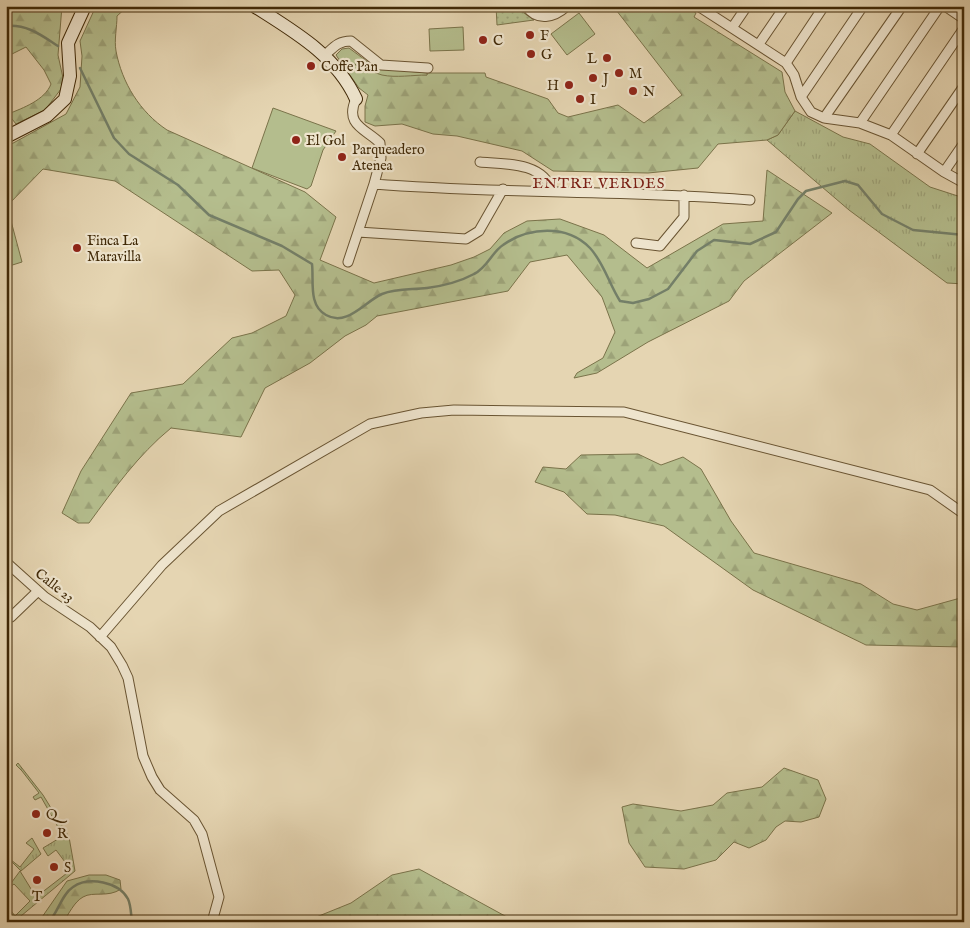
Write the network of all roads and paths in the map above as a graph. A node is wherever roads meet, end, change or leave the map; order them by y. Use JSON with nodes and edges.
{"nodes":[{"id":1,"x":85,"y":6,"type":"edge"},
{"id":2,"x":254,"y":6,"type":"edge"},
{"id":3,"x":526,"y":6,"type":"edge"},
{"id":4,"x":567,"y":6,"type":"edge"},
{"id":5,"x":698,"y":6,"type":"edge"},
{"id":6,"x":747,"y":6,"type":"edge"},
{"id":7,"x":785,"y":6,"type":"edge"},
{"id":8,"x":824,"y":6,"type":"edge"},
{"id":9,"x":863,"y":6,"type":"edge"},
{"id":10,"x":902,"y":6,"type":"edge"},
{"id":11,"x":945,"y":6,"type":"edge"},
{"id":12,"x":714,"y":10,"type":"edge"},
{"id":13,"x":964,"y":19,"type":"edge"},
{"id":14,"x":732,"y":28,"type":"junction"},
{"id":15,"x":964,"y":28,"type":"edge"},
{"id":16,"x":759,"y":44,"type":"junction"},
{"id":17,"x":324,"y":56,"type":"junction"},
{"id":18,"x":786,"y":63,"type":"junction"},
{"id":19,"x":428,"y":68,"type":"dead end"},
{"id":20,"x":964,"y":86,"type":"edge"},
{"id":21,"x":801,"y":97,"type":"junction"},
{"id":22,"x":356,"y":99,"type":"joint"},
{"id":23,"x":824,"y":118,"type":"junction"},
{"id":24,"x":860,"y":123,"type":"junction"},
{"id":25,"x":891,"y":135,"type":"junction"},
{"id":26,"x":6,"y":137,"type":"edge"},
{"id":27,"x":964,"y":143,"type":"edge"},
{"id":28,"x":917,"y":154,"type":"junction"},
{"id":29,"x":480,"y":162,"type":"dead end"},
{"id":30,"x":944,"y":172,"type":"junction"},
{"id":31,"x":964,"y":183,"type":"edge"},
{"id":32,"x":374,"y":184,"type":"junction"},
{"id":33,"x":503,"y":190,"type":"junction"},
{"id":34,"x":552,"y":191,"type":"junction"},
{"id":35,"x":684,"y":195,"type":"junction"},
{"id":36,"x":750,"y":200,"type":"dead end"},
{"id":37,"x":358,"y":232,"type":"junction"},
{"id":38,"x":636,"y":244,"type":"dead end"},
{"id":39,"x":348,"y":262,"type":"dead end"},
{"id":40,"x":964,"y":514,"type":"edge"},
{"id":41,"x":6,"y":562,"type":"edge"},
{"id":42,"x":38,"y":591,"type":"junction"},
{"id":43,"x":9,"y":614,"type":"edge"},
{"id":44,"x":100,"y":637,"type":"junction"},
{"id":45,"x":212,"y":922,"type":"edge"}],
"edges":[{"from":1,"to":26,"type":"street"},
{"from":2,"to":17,"type":"street"},
{"from":3,"to":4,"type":"street"},
{"from":5,"to":12,"type":"street"},
{"from":6,"to":14,"type":"street"},
{"from":7,"to":16,"type":"street"},
{"from":8,"to":18,"type":"street"},
{"from":9,"to":21,"type":"street"},
{"from":10,"to":23,"type":"street"},
{"from":11,"to":13,"type":"street"},
{"from":11,"to":24,"type":"street"},
{"from":12,"to":14,"type":"street"},
{"from":14,"to":16,"type":"street"},
{"from":15,"to":25,"type":"street"},
{"from":16,"to":18,"type":"street"},
{"from":17,"to":19,"type":"street"},
{"from":17,"to":22,"type":"street"},
{"from":18,"to":21,"type":"street"},
{"from":20,"to":28,"type":"street"},
{"from":21,"to":23,"type":"street"},
{"from":22,"to":32,"type":"street"},
{"from":23,"to":24,"type":"street"},
{"from":24,"to":25,"type":"street"},
{"from":25,"to":28,"type":"street"},
{"from":27,"to":30,"type":"street"},
{"from":28,"to":30,"type":"street"},
{"from":29,"to":34,"type":"street"},
{"from":30,"to":31,"type":"street"},
{"from":32,"to":33,"type":"street"},
{"from":32,"to":37,"type":"street"},
{"from":33,"to":34,"type":"street"},
{"from":33,"to":37,"type":"street"},
{"from":34,"to":35,"type":"street"},
{"from":35,"to":36,"type":"street"},
{"from":35,"to":38,"type":"street"},
{"from":37,"to":39,"type":"street"},
{"from":40,"to":44,"type":"street"},
{"from":41,"to":42,"type":"street","name":"Calle 23"},
{"from":42,"to":43,"type":"street"},
{"from":42,"to":44,"type":"street","name":"Calle 23"},
{"from":44,"to":45,"type":"street","name":"Calle 23"}]}
